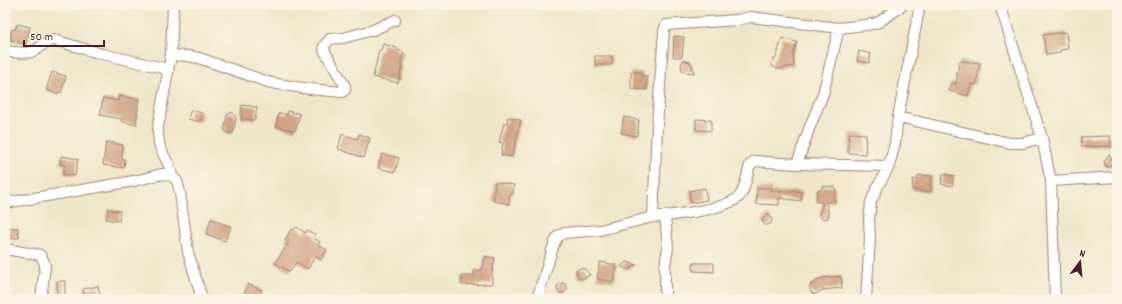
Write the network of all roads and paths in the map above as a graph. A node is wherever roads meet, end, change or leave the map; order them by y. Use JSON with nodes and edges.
{"nodes":[{"id":1,"x":173,"y":5,"type":"edge"},
{"id":2,"x":903,"y":5,"type":"edge"},
{"id":3,"x":920,"y":5,"type":"edge"},
{"id":4,"x":1000,"y":5,"type":"edge"},
{"id":5,"x":395,"y":20,"type":"dead end"},
{"id":6,"x":839,"y":28,"type":"junction"},
{"id":7,"x":5,"y":51,"type":"edge"},
{"id":8,"x":171,"y":55,"type":"junction"},
{"id":9,"x":168,"y":69,"type":"junction"},
{"id":10,"x":898,"y":117,"type":"junction"},
{"id":11,"x":1042,"y":138,"type":"junction"},
{"id":12,"x":797,"y":164,"type":"junction"},
{"id":13,"x":889,"y":166,"type":"junction"},
{"id":14,"x":172,"y":176,"type":"junction"},
{"id":15,"x":1117,"y":178,"type":"edge"},
{"id":16,"x":1051,"y":180,"type":"junction"},
{"id":17,"x":5,"y":203,"type":"edge"},
{"id":18,"x":665,"y":216,"type":"junction"},
{"id":19,"x":653,"y":217,"type":"junction"},
{"id":20,"x":5,"y":249,"type":"edge"},
{"id":21,"x":41,"y":299,"type":"edge"},
{"id":22,"x":202,"y":299,"type":"edge"},
{"id":23,"x":537,"y":299,"type":"edge"},
{"id":24,"x":665,"y":299,"type":"edge"},
{"id":25,"x":866,"y":299,"type":"edge"},
{"id":26,"x":1055,"y":299,"type":"edge"}],
"edges":[{"from":1,"to":8,"type":"street"},
{"from":2,"to":6,"type":"street"},
{"from":3,"to":10,"type":"street"},
{"from":4,"to":11,"type":"street"},
{"from":5,"to":8,"type":"street"},
{"from":6,"to":12,"type":"street"},
{"from":6,"to":19,"type":"street"},
{"from":7,"to":9,"type":"street"},
{"from":8,"to":9,"type":"street"},
{"from":9,"to":14,"type":"street"},
{"from":10,"to":11,"type":"street"},
{"from":10,"to":13,"type":"street"},
{"from":11,"to":16,"type":"street"},
{"from":12,"to":13,"type":"street"},
{"from":12,"to":18,"type":"street"},
{"from":13,"to":25,"type":"street"},
{"from":14,"to":17,"type":"street"},
{"from":14,"to":22,"type":"street"},
{"from":15,"to":16,"type":"street"},
{"from":16,"to":26,"type":"street"},
{"from":18,"to":19,"type":"street"},
{"from":18,"to":24,"type":"street"},
{"from":19,"to":23,"type":"street"},
{"from":20,"to":21,"type":"street"}]}
